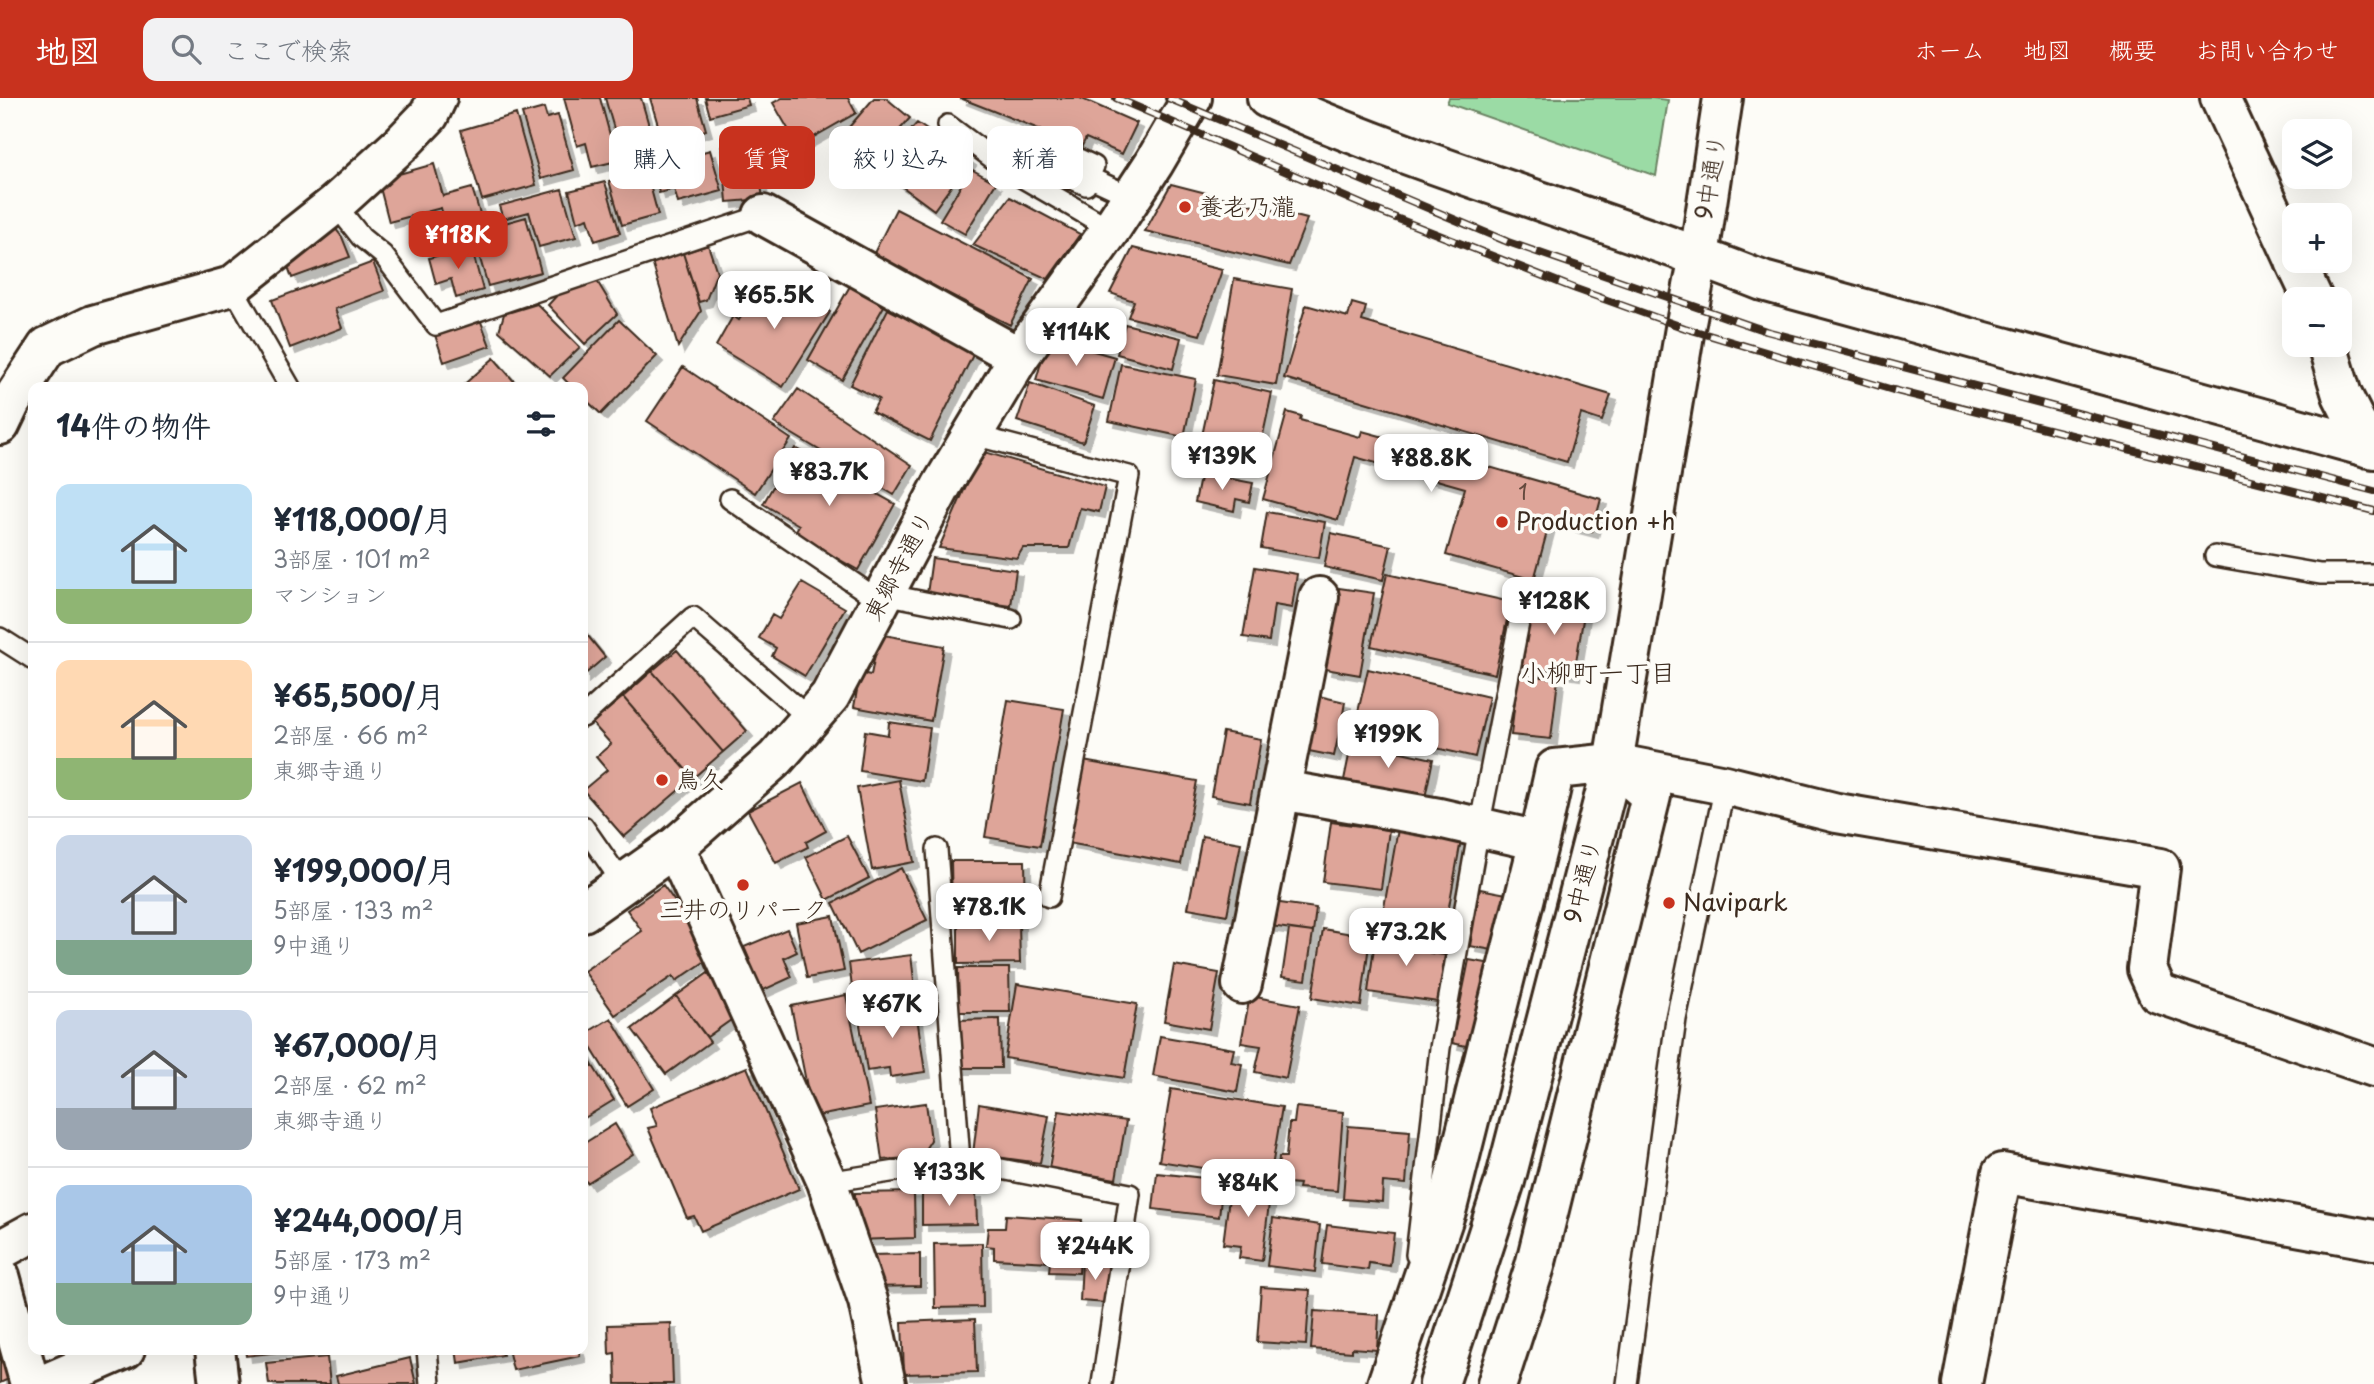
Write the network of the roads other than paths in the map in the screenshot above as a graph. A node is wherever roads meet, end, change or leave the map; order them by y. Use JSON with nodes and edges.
{"nodes":[{"id":1,"x":437,"y":98,"type":"edge"},
{"id":2,"x":1192,"y":98,"type":"edge"},
{"id":3,"x":1267,"y":98,"type":"edge"},
{"id":4,"x":1723,"y":98,"type":"edge"},
{"id":5,"x":2220,"y":98,"type":"edge"},
{"id":6,"x":948,"y":125,"type":"dead end"},
{"id":7,"x":1083,"y":161,"type":"edge"},
{"id":8,"x":1089,"y":177,"type":"junction"},
{"id":9,"x":1083,"y":184,"type":"edge"},
{"id":10,"x":1132,"y":197,"type":"junction"},
{"id":11,"x":335,"y":204,"type":"junction"},
{"id":12,"x":763,"y":215,"type":"joint"},
{"id":13,"x":1111,"y":229,"type":"junction"},
{"id":14,"x":2282,"y":232,"type":"edge"},
{"id":15,"x":1699,"y":256,"type":"junction"},
{"id":16,"x":232,"y":286,"type":"junction"},
{"id":17,"x":1019,"y":357,"type":"junction"},
{"id":18,"x":2331,"y":357,"type":"edge"},
{"id":19,"x":287,"y":382,"type":"edge"},
{"id":20,"x":0,"y":425,"type":"edge"},
{"id":21,"x":974,"y":435,"type":"junction"},
{"id":22,"x":2372,"y":449,"type":"edge"},
{"id":23,"x":730,"y":499,"type":"dead end"},
{"id":24,"x":2215,"y":555,"type":"dead end"},
{"id":25,"x":2374,"y":575,"type":"edge"},
{"id":26,"x":1525,"y":592,"type":"dead end"},
{"id":27,"x":1319,"y":597,"type":"dead end"},
{"id":28,"x":882,"y":598,"type":"junction"},
{"id":29,"x":1011,"y":620,"type":"dead end"},
{"id":30,"x":0,"y":638,"type":"edge"},
{"id":31,"x":28,"y":656,"type":"edge"},
{"id":32,"x":588,"y":712,"type":"edge"},
{"id":33,"x":810,"y":719,"type":"junction"},
{"id":34,"x":1613,"y":763,"type":"junction"},
{"id":35,"x":1725,"y":785,"type":"junction"},
{"id":36,"x":1281,"y":790,"type":"junction"},
{"id":37,"x":1479,"y":828,"type":"junction"},
{"id":38,"x":588,"y":833,"type":"edge"},
{"id":39,"x":1539,"y":841,"type":"junction"},
{"id":40,"x":676,"y":847,"type":"junction"},
{"id":41,"x":937,"y":849,"type":"dead end"},
{"id":42,"x":624,"y":884,"type":"junction"},
{"id":43,"x":1049,"y":897,"type":"dead end"},
{"id":44,"x":588,"y":909,"type":"edge"},
{"id":45,"x":1242,"y":984,"type":"dead end"},
{"id":46,"x":2374,"y":1067,"type":"edge"},
{"id":47,"x":960,"y":1161,"type":"junction"},
{"id":48,"x":827,"y":1182,"type":"junction"},
{"id":49,"x":28,"y":1235,"type":"edge"},
{"id":50,"x":2374,"y":1240,"type":"edge"},
{"id":51,"x":0,"y":1250,"type":"edge"},
{"id":52,"x":0,"y":1276,"type":"edge"},
{"id":53,"x":1409,"y":1318,"type":"junction"},
{"id":54,"x":111,"y":1355,"type":"edge"},
{"id":55,"x":216,"y":1355,"type":"edge"},
{"id":56,"x":428,"y":1355,"type":"edge"},
{"id":57,"x":30,"y":1384,"type":"edge"},
{"id":58,"x":45,"y":1384,"type":"edge"},
{"id":59,"x":219,"y":1384,"type":"edge"},
{"id":60,"x":430,"y":1384,"type":"edge"},
{"id":61,"x":886,"y":1384,"type":"edge"},
{"id":62,"x":1102,"y":1384,"type":"edge"},
{"id":63,"x":1387,"y":1384,"type":"edge"},
{"id":64,"x":1439,"y":1384,"type":"edge"},
{"id":65,"x":1497,"y":1384,"type":"edge"},
{"id":66,"x":1627,"y":1384,"type":"edge"},
{"id":67,"x":1962,"y":1384,"type":"edge"}],
"edges":[{"from":1,"to":11,"type":"street"},
{"from":2,"to":10,"type":"street","name":"東郷寺通り"},
{"from":3,"to":15,"type":"street"},
{"from":4,"to":15,"type":"street","name":"9中通り"},
{"from":5,"to":14,"type":"street"},
{"from":6,"to":13,"type":"lane"},
{"from":7,"to":8,"type":"lane"},
{"from":8,"to":9,"type":"lane"},
{"from":8,"to":10,"type":"lane"},
{"from":10,"to":13,"type":"street","name":"東郷寺通り"},
{"from":11,"to":12,"type":"lane"},
{"from":11,"to":16,"type":"street"},
{"from":12,"to":17,"type":"street"},
{"from":13,"to":17,"type":"street","name":"東郷寺通り"},
{"from":15,"to":22,"type":"street"},
{"from":15,"to":34,"type":"street","name":"9中通り"},
{"from":16,"to":19,"type":"lane"},
{"from":16,"to":20,"type":"street"},
{"from":17,"to":21,"type":"street","name":"東郷寺通り"},
{"from":18,"to":22,"type":"street"},
{"from":21,"to":28,"type":"street","name":"東郷寺通り"},
{"from":21,"to":43,"type":"lane"},
{"from":23,"to":28,"type":"lane"},
{"from":24,"to":25,"type":"lane"},
{"from":26,"to":37,"type":"lane"},
{"from":27,"to":36,"type":"street"},
{"from":28,"to":29,"type":"lane"},
{"from":28,"to":33,"type":"street","name":"東郷寺通り"},
{"from":30,"to":31,"type":"lane"},
{"from":32,"to":33,"type":"lane"},
{"from":33,"to":40,"type":"street","name":"東郷寺通り"},
{"from":34,"to":35,"type":"street"},
{"from":34,"to":39,"type":"street"},
{"from":34,"to":64,"type":"street","name":"9中通り"},
{"from":34,"to":65,"type":"street"},
{"from":35,"to":46,"type":"street"},
{"from":35,"to":66,"type":"lane"},
{"from":36,"to":37,"type":"street"},
{"from":36,"to":45,"type":"street"},
{"from":37,"to":39,"type":"street"},
{"from":37,"to":53,"type":"lane"},
{"from":38,"to":42,"type":"lane"},
{"from":39,"to":53,"type":"street"},
{"from":40,"to":42,"type":"street","name":"東郷寺通り"},
{"from":40,"to":48,"type":"street"},
{"from":41,"to":47,"type":"lane"},
{"from":42,"to":44,"type":"street","name":"東郷寺通り"},
{"from":47,"to":48,"type":"lane"},
{"from":47,"to":62,"type":"lane"},
{"from":48,"to":61,"type":"street"},
{"from":49,"to":51,"type":"street"},
{"from":50,"to":67,"type":"street"},
{"from":52,"to":57,"type":"street"},
{"from":53,"to":63,"type":"street"},
{"from":54,"to":58,"type":"street"},
{"from":55,"to":59,"type":"street"},
{"from":56,"to":60,"type":"lane"}]}
